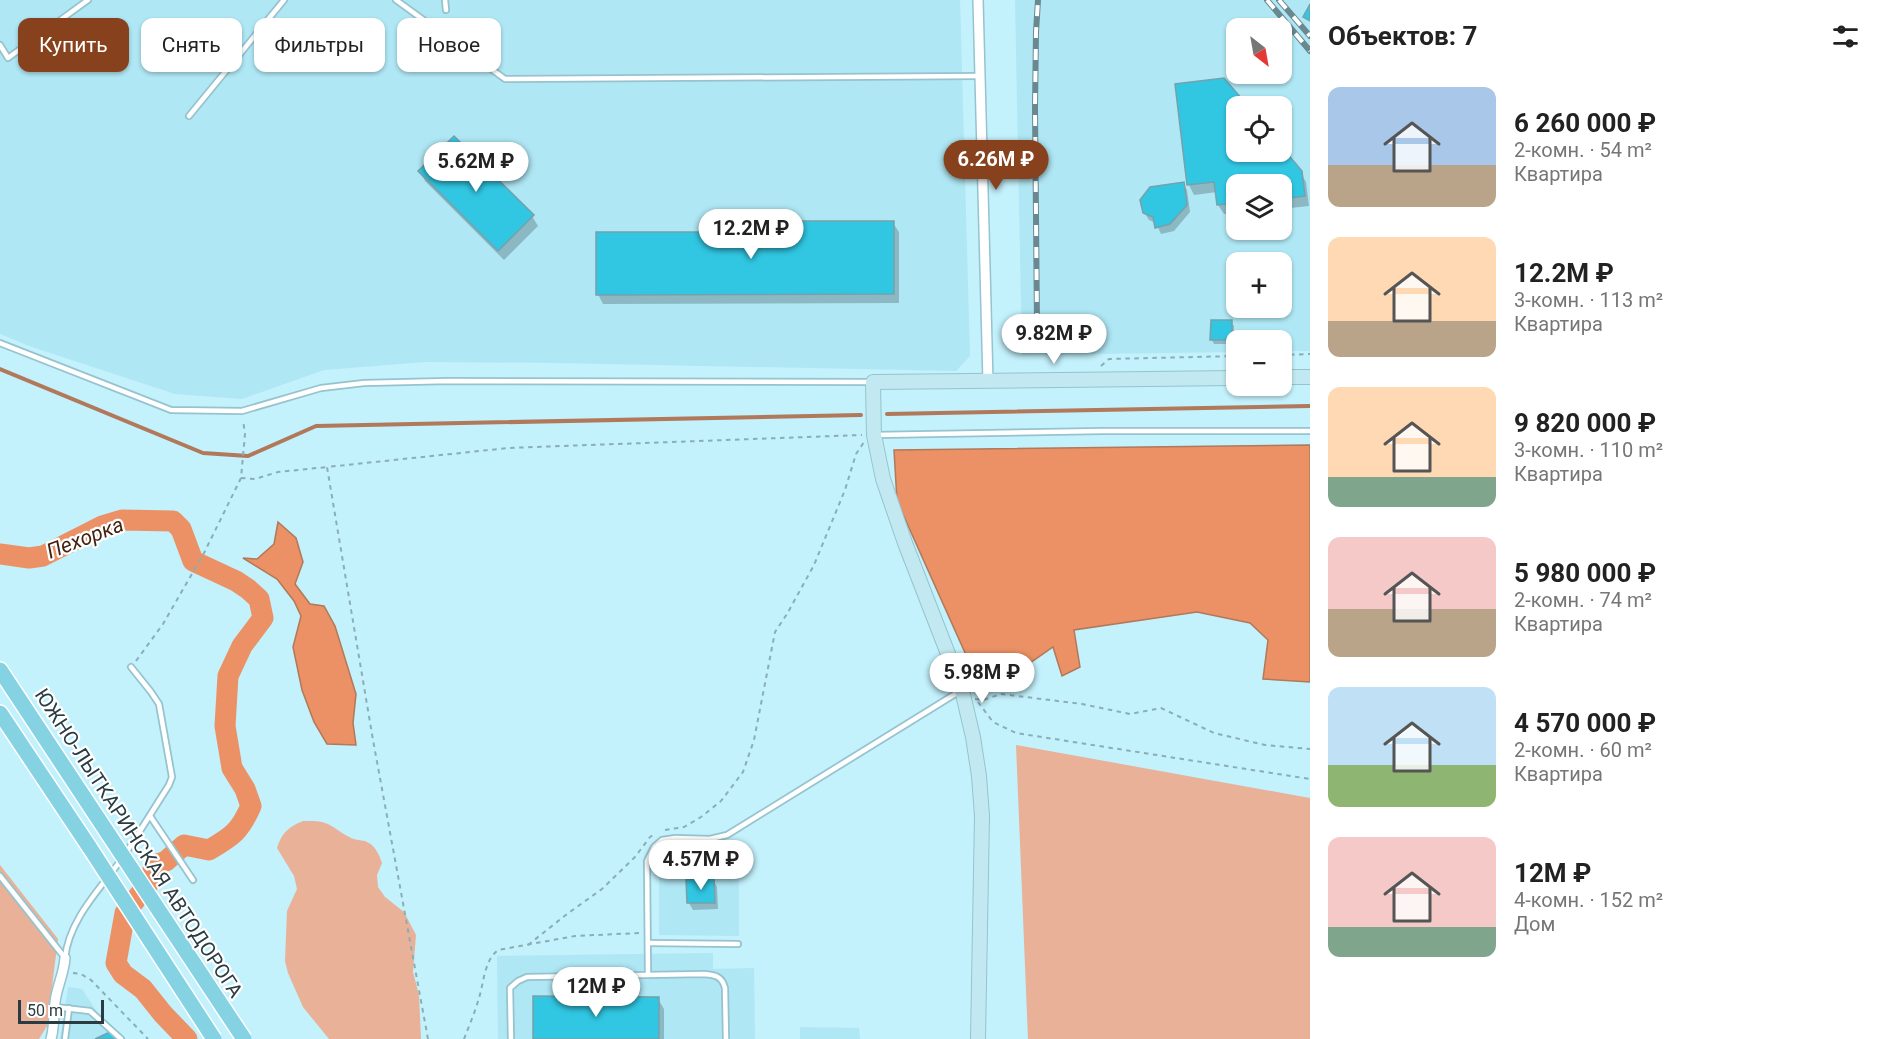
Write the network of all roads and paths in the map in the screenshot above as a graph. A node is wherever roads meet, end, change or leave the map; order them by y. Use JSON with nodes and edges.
{"nodes":[{"id":1,"x":88,"y":0,"type":"edge"},
{"id":2,"x":284,"y":0,"type":"edge"},
{"id":3,"x":396,"y":0,"type":"edge"},
{"id":4,"x":445,"y":0,"type":"edge"},
{"id":5,"x":978,"y":0,"type":"edge"},
{"id":6,"x":446,"y":10,"type":"dead end"},
{"id":7,"x":0,"y":45,"type":"edge"},
{"id":8,"x":980,"y":76,"type":"junction"},
{"id":9,"x":189,"y":116,"type":"dead end"},
{"id":10,"x":0,"y":343,"type":"edge"},
{"id":11,"x":1310,"y":354,"type":"edge"},
{"id":12,"x":1292,"y":355,"type":"edge"},
{"id":13,"x":1226,"y":356,"type":"edge"},
{"id":14,"x":1101,"y":366,"type":"dead end"},
{"id":15,"x":1292,"y":377,"type":"edge"},
{"id":16,"x":1310,"y":377,"type":"edge"},
{"id":17,"x":1226,"y":378,"type":"edge"},
{"id":18,"x":873,"y":382,"type":"junction"},
{"id":19,"x":988,"y":382,"type":"junction"},
{"id":20,"x":242,"y":411,"type":"junction"},
{"id":21,"x":1310,"y":431,"type":"edge"},
{"id":22,"x":871,"y":435,"type":"junction"},
{"id":23,"x":327,"y":467,"type":"junction"},
{"id":24,"x":241,"y":478,"type":"junction"},
{"id":25,"x":132,"y":667,"type":"joint"},
{"id":26,"x":0,"y":670,"type":"edge"},
{"id":27,"x":967,"y":694,"type":"junction"},
{"id":28,"x":0,"y":713,"type":"edge"},
{"id":29,"x":1310,"y":749,"type":"edge"},
{"id":30,"x":1310,"y":779,"type":"edge"},
{"id":31,"x":150,"y":816,"type":"junction"},
{"id":32,"x":0,"y":876,"type":"edge"},
{"id":33,"x":193,"y":880,"type":"dead end"},
{"id":34,"x":648,"y":932,"type":"junction"},
{"id":35,"x":648,"y":943,"type":"junction"},
{"id":36,"x":738,"y":944,"type":"dead end"},
{"id":37,"x":528,"y":945,"type":"junction"},
{"id":38,"x":65,"y":958,"type":"junction"},
{"id":39,"x":64,"y":972,"type":"junction"},
{"id":40,"x":648,"y":974,"type":"junction"},
{"id":41,"x":55,"y":1007,"type":"junction"},
{"id":42,"x":69,"y":1008,"type":"junction"},
{"id":43,"x":51,"y":1039,"type":"edge"},
{"id":44,"x":65,"y":1039,"type":"edge"},
{"id":45,"x":121,"y":1039,"type":"edge"},
{"id":46,"x":148,"y":1039,"type":"edge"},
{"id":47,"x":214,"y":1039,"type":"edge"},
{"id":48,"x":244,"y":1039,"type":"edge"},
{"id":49,"x":428,"y":1039,"type":"edge"},
{"id":50,"x":464,"y":1039,"type":"edge"},
{"id":51,"x":511,"y":1039,"type":"edge"},
{"id":52,"x":726,"y":1039,"type":"edge"},
{"id":53,"x":978,"y":1039,"type":"edge"}],
"edges":[{"from":1,"to":7,"type":"lane"},
{"from":2,"to":9,"type":"lane"},
{"from":3,"to":8,"type":"lane"},
{"from":4,"to":6,"type":"lane"},
{"from":5,"to":8,"type":"street"},
{"from":8,"to":19,"type":"street"},
{"from":10,"to":20,"type":"lane"},
{"from":11,"to":12,"type":"path"},
{"from":13,"to":14,"type":"path"},
{"from":15,"to":16,"type":"street"},
{"from":17,"to":19,"type":"street"},
{"from":18,"to":19,"type":"street"},
{"from":18,"to":20,"type":"lane"},
{"from":18,"to":22,"type":"street"},
{"from":20,"to":24,"type":"path"},
{"from":21,"to":22,"type":"lane"},
{"from":22,"to":23,"type":"path"},
{"from":22,"to":27,"type":"street"},
{"from":22,"to":37,"type":"path"},
{"from":23,"to":24,"type":"path"},
{"from":23,"to":49,"type":"path"},
{"from":24,"to":25,"type":"path"},
{"from":25,"to":31,"type":"lane"},
{"from":26,"to":48,"type":"main road","name":"ЮЖНО-ЛЫТКАРИНСКАЯ АВТОДОРОГА","bridge":true},
{"from":27,"to":29,"type":"path"},
{"from":27,"to":30,"type":"path"},
{"from":27,"to":34,"type":"lane"},
{"from":27,"to":53,"type":"street"},
{"from":28,"to":47,"type":"main road","bridge":true},
{"from":31,"to":33,"type":"lane"},
{"from":31,"to":38,"type":"lane"},
{"from":32,"to":38,"type":"lane"},
{"from":34,"to":35,"type":"lane"},
{"from":34,"to":37,"type":"path"},
{"from":35,"to":36,"type":"lane"},
{"from":35,"to":40,"type":"lane"},
{"from":37,"to":50,"type":"path"},
{"from":38,"to":39,"type":"street"},
{"from":39,"to":41,"type":"street"},
{"from":39,"to":46,"type":"path"},
{"from":40,"to":51,"type":"lane"},
{"from":40,"to":52,"type":"lane"},
{"from":41,"to":42,"type":"lane"},
{"from":41,"to":43,"type":"street"},
{"from":42,"to":44,"type":"lane"},
{"from":42,"to":45,"type":"lane"}]}
